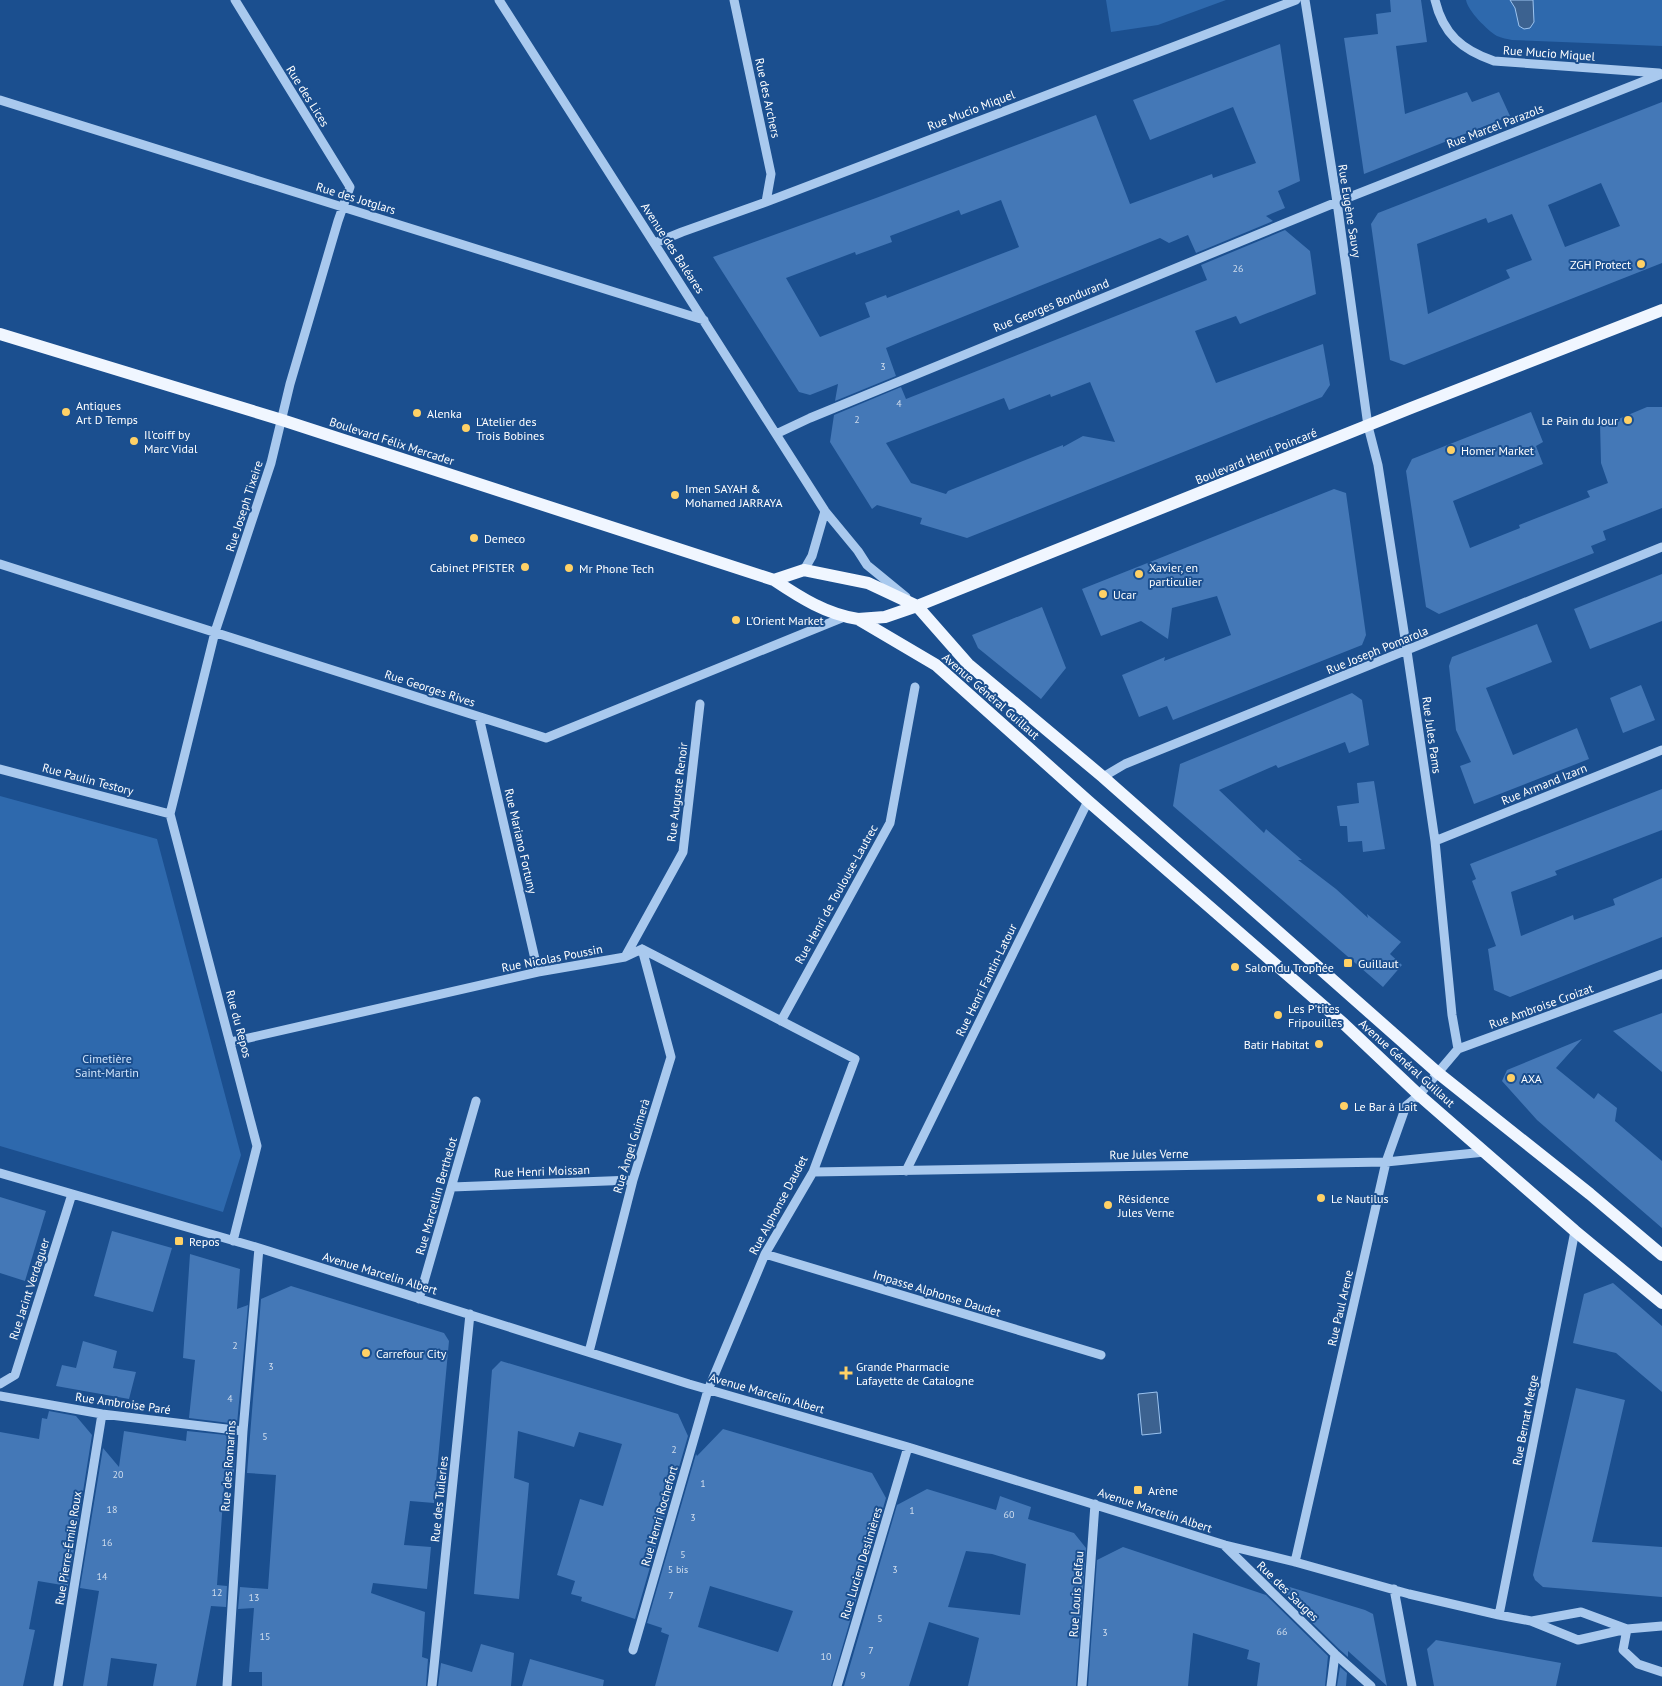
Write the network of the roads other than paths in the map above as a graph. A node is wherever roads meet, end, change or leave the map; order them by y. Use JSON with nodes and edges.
{"nodes":[{"id":1,"x":234,"y":0,"type":"edge"},
{"id":2,"x":499,"y":0,"type":"edge"},
{"id":3,"x":734,"y":0,"type":"edge"},
{"id":4,"x":1296,"y":0,"type":"edge"},
{"id":5,"x":1305,"y":0,"type":"edge"},
{"id":6,"x":1435,"y":0,"type":"edge"},
{"id":7,"x":1662,"y":74,"type":"edge"},
{"id":8,"x":0,"y":100,"type":"edge"},
{"id":9,"x":766,"y":202,"type":"junction"},
{"id":10,"x":1337,"y":202,"type":"junction"},
{"id":11,"x":343,"y":207,"type":"junction"},
{"id":12,"x":655,"y":243,"type":"junction"},
{"id":13,"x":1662,"y":310,"type":"edge"},
{"id":14,"x":704,"y":320,"type":"junction"},
{"id":15,"x":0,"y":334,"type":"edge"},
{"id":16,"x":282,"y":420,"type":"junction"},
{"id":17,"x":1368,"y":426,"type":"junction"},
{"id":18,"x":776,"y":434,"type":"junction"},
{"id":19,"x":825,"y":511,"type":"junction"},
{"id":20,"x":1662,"y":547,"type":"edge"},
{"id":21,"x":0,"y":564,"type":"edge"},
{"id":22,"x":804,"y":570,"type":"junction"},
{"id":23,"x":774,"y":580,"type":"junction"},
{"id":24,"x":918,"y":606,"type":"junction"},
{"id":25,"x":844,"y":617,"type":"junction"},
{"id":26,"x":858,"y":619,"type":"junction"},
{"id":27,"x":215,"y":632,"type":"junction"},
{"id":28,"x":1407,"y":651,"type":"junction"},
{"id":29,"x":915,"y":687,"type":"dead end"},
{"id":30,"x":700,"y":704,"type":"dead end"},
{"id":31,"x":480,"y":716,"type":"junction"},
{"id":32,"x":1662,"y":750,"type":"edge"},
{"id":33,"x":0,"y":769,"type":"edge"},
{"id":34,"x":1103,"y":777,"type":"junction"},
{"id":35,"x":1088,"y":801,"type":"junction"},
{"id":36,"x":170,"y":814,"type":"junction"},
{"id":37,"x":1435,"y":841,"type":"junction"},
{"id":38,"x":642,"y":949,"type":"junction"},
{"id":39,"x":624,"y":957,"type":"junction"},
{"id":40,"x":538,"y":972,"type":"junction"},
{"id":41,"x":1662,"y":974,"type":"edge"},
{"id":42,"x":781,"y":1020,"type":"junction"},
{"id":43,"x":231,"y":1042,"type":"junction"},
{"id":44,"x":1458,"y":1049,"type":"junction"},
{"id":45,"x":1438,"y":1073,"type":"junction"},
{"id":46,"x":1419,"y":1095,"type":"junction"},
{"id":47,"x":476,"y":1101,"type":"dead end"},
{"id":48,"x":1485,"y":1152,"type":"junction"},
{"id":49,"x":1386,"y":1162,"type":"junction"},
{"id":50,"x":906,"y":1171,"type":"junction"},
{"id":51,"x":813,"y":1172,"type":"junction"},
{"id":52,"x":0,"y":1173,"type":"edge"},
{"id":53,"x":632,"y":1180,"type":"junction"},
{"id":54,"x":452,"y":1187,"type":"junction"},
{"id":55,"x":72,"y":1194,"type":"junction"},
{"id":56,"x":1575,"y":1231,"type":"junction"},
{"id":57,"x":232,"y":1241,"type":"junction"},
{"id":58,"x":259,"y":1248,"type":"junction"},
{"id":59,"x":765,"y":1254,"type":"junction"},
{"id":60,"x":1662,"y":1255,"type":"edge"},
{"id":61,"x":419,"y":1299,"type":"junction"},
{"id":62,"x":1662,"y":1303,"type":"edge"},
{"id":63,"x":470,"y":1314,"type":"junction"},
{"id":64,"x":588,"y":1352,"type":"junction"},
{"id":65,"x":1101,"y":1355,"type":"dead end"},
{"id":66,"x":0,"y":1384,"type":"edge"},
{"id":67,"x":708,"y":1390,"type":"junction"},
{"id":68,"x":0,"y":1396,"type":"edge"},
{"id":69,"x":102,"y":1414,"type":"junction"},
{"id":70,"x":243,"y":1431,"type":"junction"},
{"id":71,"x":908,"y":1447,"type":"junction"},
{"id":72,"x":1095,"y":1504,"type":"junction"},
{"id":73,"x":1224,"y":1545,"type":"junction"},
{"id":74,"x":1295,"y":1562,"type":"junction"},
{"id":75,"x":1394,"y":1589,"type":"junction"},
{"id":76,"x":1499,"y":1615,"type":"junction"},
{"id":77,"x":1531,"y":1621,"type":"junction"},
{"id":78,"x":1662,"y":1626,"type":"edge"},
{"id":79,"x":1627,"y":1629,"type":"junction"},
{"id":80,"x":633,"y":1650,"type":"dead end"},
{"id":81,"x":1335,"y":1654,"type":"junction"},
{"id":82,"x":1662,"y":1672,"type":"edge"},
{"id":83,"x":58,"y":1686,"type":"edge"},
{"id":84,"x":227,"y":1686,"type":"edge"},
{"id":85,"x":432,"y":1686,"type":"edge"},
{"id":86,"x":837,"y":1686,"type":"edge"},
{"id":87,"x":1082,"y":1686,"type":"edge"},
{"id":88,"x":1331,"y":1686,"type":"edge"},
{"id":89,"x":1371,"y":1686,"type":"edge"},
{"id":90,"x":1412,"y":1686,"type":"edge"}],
"edges":[{"from":1,"to":11,"type":"street","name":"Rue des Lices"},
{"from":2,"to":12,"type":"street","name":"Avenue des Baléares"},
{"from":3,"to":9,"type":"street","name":"Rue des Archers"},
{"from":4,"to":9,"type":"street","name":"Rue Mucio Miquel"},
{"from":5,"to":10,"type":"street","name":"Rue Eugène Sauvy"},
{"from":6,"to":7,"type":"street","name":"Rue Mucio Miquel"},
{"from":7,"to":10,"type":"street","name":"Rue Marcel Parazols"},
{"from":8,"to":11,"type":"street","name":"Rue des Jotglars"},
{"from":9,"to":12,"type":"street","name":"Rue Mucio Miquel"},
{"from":10,"to":17,"type":"street","name":"Rue Eugène Sauvy"},
{"from":10,"to":18,"type":"street","name":"Rue Georges Bondurand"},
{"from":11,"to":14,"type":"street","name":"Rue des Jotglars"},
{"from":11,"to":16,"type":"street","name":"Rue Joseph Tixeire"},
{"from":12,"to":14,"type":"street","name":"Avenue des Baléares"},
{"from":13,"to":17,"type":"main road","name":"Boulevard Henri Poincaré"},
{"from":14,"to":18,"type":"street","name":"Avenue des Baléares"},
{"from":15,"to":16,"type":"main road","name":"Boulevard Félix Mercader"},
{"from":16,"to":23,"type":"main road","name":"Boulevard Félix Mercader"},
{"from":16,"to":27,"type":"street","name":"Rue Joseph Tixeire"},
{"from":17,"to":24,"type":"main road","name":"Boulevard Henri Poincaré"},
{"from":17,"to":28,"type":"street","name":"Rue Jules Pams"},
{"from":18,"to":19,"type":"street","name":"Avenue des Baléares"},
{"from":19,"to":22,"type":"street"},
{"from":19,"to":24,"type":"street","name":"Avenue des Baléares"},
{"from":20,"to":28,"type":"street","name":"Rue Joseph Pomarola"},
{"from":21,"to":27,"type":"street","name":"Rue Georges Rives"},
{"from":22,"to":23,"type":"main road","name":"Avenue Général Guillaut"},
{"from":22,"to":24,"type":"main road","name":"Avenue Général Guillaut"},
{"from":23,"to":25,"type":"main road","name":"Avenue Général Guillaut"},
{"from":24,"to":26,"type":"main road","name":"Boulevard Henri Poincaré"},
{"from":24,"to":34,"type":"main road","name":"Avenue Général Guillaut"},
{"from":25,"to":26,"type":"main road","name":"Avenue Général Guillaut"},
{"from":25,"to":31,"type":"street","name":"Rue Georges Rives"},
{"from":26,"to":35,"type":"main road","name":"Avenue Général Guillaut"},
{"from":27,"to":31,"type":"street","name":"Rue Georges Rives"},
{"from":27,"to":36,"type":"street","name":"Rue Joseph Tixeire"},
{"from":28,"to":34,"type":"street","name":"Rue Joseph Pomarola"},
{"from":28,"to":37,"type":"street","name":"Rue Jules Pams"},
{"from":29,"to":42,"type":"street","name":"Rue Henri de Toulouse-Lautrec"},
{"from":30,"to":39,"type":"street","name":"Rue Auguste Renoir"},
{"from":31,"to":40,"type":"street","name":"Rue Mariano Fortuny"},
{"from":32,"to":37,"type":"street","name":"Rue Armand Izarn"},
{"from":33,"to":36,"type":"street","name":"Rue Paulin Testory"},
{"from":34,"to":45,"type":"main road","name":"Avenue Général Guillaut"},
{"from":35,"to":46,"type":"main road","name":"Avenue Général Guillaut"},
{"from":35,"to":50,"type":"street","name":"Rue Henri Fantin-Latour"},
{"from":36,"to":43,"type":"street","name":"Rue du Repos"},
{"from":37,"to":44,"type":"street","name":"Rue Jules Pams"},
{"from":38,"to":39,"type":"street","name":"Rue Nicolas Poussin"},
{"from":38,"to":42,"type":"street"},
{"from":38,"to":53,"type":"street","name":"Rue Àngel Guimerà"},
{"from":39,"to":40,"type":"street","name":"Rue Nicolas Poussin"},
{"from":40,"to":43,"type":"street","name":"Rue Nicolas Poussin"},
{"from":41,"to":44,"type":"street","name":"Rue Ambroise Croizat"},
{"from":42,"to":51,"type":"street","name":"Rue Alphonse Daudet"},
{"from":43,"to":57,"type":"street","name":"Rue du Repos"},
{"from":44,"to":45,"type":"street"},
{"from":45,"to":46,"type":"street","name":"Rue Paul Arene"},
{"from":45,"to":60,"type":"main road","name":"Avenue Général Guillaut"},
{"from":46,"to":48,"type":"main road","name":"Avenue Général Guillaut"},
{"from":46,"to":49,"type":"street","name":"Rue Paul Arene"},
{"from":47,"to":54,"type":"street","name":"Rue Marcellin Berthelot"},
{"from":48,"to":49,"type":"street","name":"Rue Jules Verne"},
{"from":48,"to":56,"type":"main road","name":"Avenue Général Guillaut"},
{"from":49,"to":50,"type":"street","name":"Rue Jules Verne"},
{"from":49,"to":74,"type":"street","name":"Rue Paul Arene"},
{"from":50,"to":51,"type":"street","name":"Rue Jules Verne"},
{"from":51,"to":59,"type":"street","name":"Rue Alphonse Daudet"},
{"from":52,"to":55,"type":"street","name":"Avenue Marcelin Albert"},
{"from":53,"to":54,"type":"street","name":"Rue Henri Moissan"},
{"from":53,"to":64,"type":"street","name":"Rue Àngel Guimerà"},
{"from":54,"to":61,"type":"street","name":"Rue Marcellin Berthelot"},
{"from":55,"to":57,"type":"street","name":"Avenue Marcelin Albert"},
{"from":55,"to":66,"type":"street","name":"Rue Jacint Verdaguer"},
{"from":56,"to":62,"type":"main road","name":"Avenue Général Guillaut"},
{"from":56,"to":76,"type":"street","name":"Rue Bernat Metge"},
{"from":57,"to":58,"type":"street","name":"Avenue Marcelin Albert"},
{"from":58,"to":61,"type":"street","name":"Avenue Marcelin Albert"},
{"from":58,"to":70,"type":"street","name":"Rue des Romarins"},
{"from":59,"to":65,"type":"street","name":"Impasse Alphonse Daudet"},
{"from":59,"to":67,"type":"street","name":"Rue Alphonse Daudet"},
{"from":61,"to":63,"type":"street","name":"Avenue Marcelin Albert"},
{"from":63,"to":64,"type":"street","name":"Avenue Marcelin Albert"},
{"from":63,"to":85,"type":"street","name":"Rue des Tuileries"},
{"from":64,"to":67,"type":"street","name":"Avenue Marcelin Albert"},
{"from":67,"to":71,"type":"street","name":"Avenue Marcelin Albert"},
{"from":67,"to":80,"type":"street","name":"Rue Henri Rochefort"},
{"from":68,"to":69,"type":"street","name":"Rue Ambroise Paré"},
{"from":69,"to":70,"type":"street","name":"Rue Ambroise Paré"},
{"from":69,"to":83,"type":"street","name":"Rue Pierre-Émile Roux"},
{"from":70,"to":84,"type":"street","name":"Rue des Romarins"},
{"from":71,"to":72,"type":"street","name":"Avenue Marcelin Albert"},
{"from":71,"to":86,"type":"street","name":"Rue Lucien Deslinières"},
{"from":72,"to":73,"type":"street","name":"Avenue Marcelin Albert"},
{"from":72,"to":87,"type":"street","name":"Rue Louis Delfau"},
{"from":73,"to":74,"type":"street","name":"Avenue Marcelin Albert"},
{"from":73,"to":81,"type":"street","name":"Rue des Sauges"},
{"from":74,"to":75,"type":"street","name":"Avenue Marcelin Albert"},
{"from":75,"to":76,"type":"street","name":"Avenue Marcelin Albert"},
{"from":75,"to":90,"type":"street"},
{"from":76,"to":77,"type":"street","name":"Avenue Marcelin Albert"},
{"from":77,"to":79,"type":"street","name":"Avenue Marcelin Albert"},
{"from":77,"to":79,"type":"street","name":"Avenue Marcelin Albert"},
{"from":78,"to":79,"type":"street","name":"Avenue Marcelin Albert"},
{"from":79,"to":82,"type":"street"},
{"from":81,"to":88,"type":"street"},
{"from":81,"to":89,"type":"street","name":"Rue des Sauges"}]}
